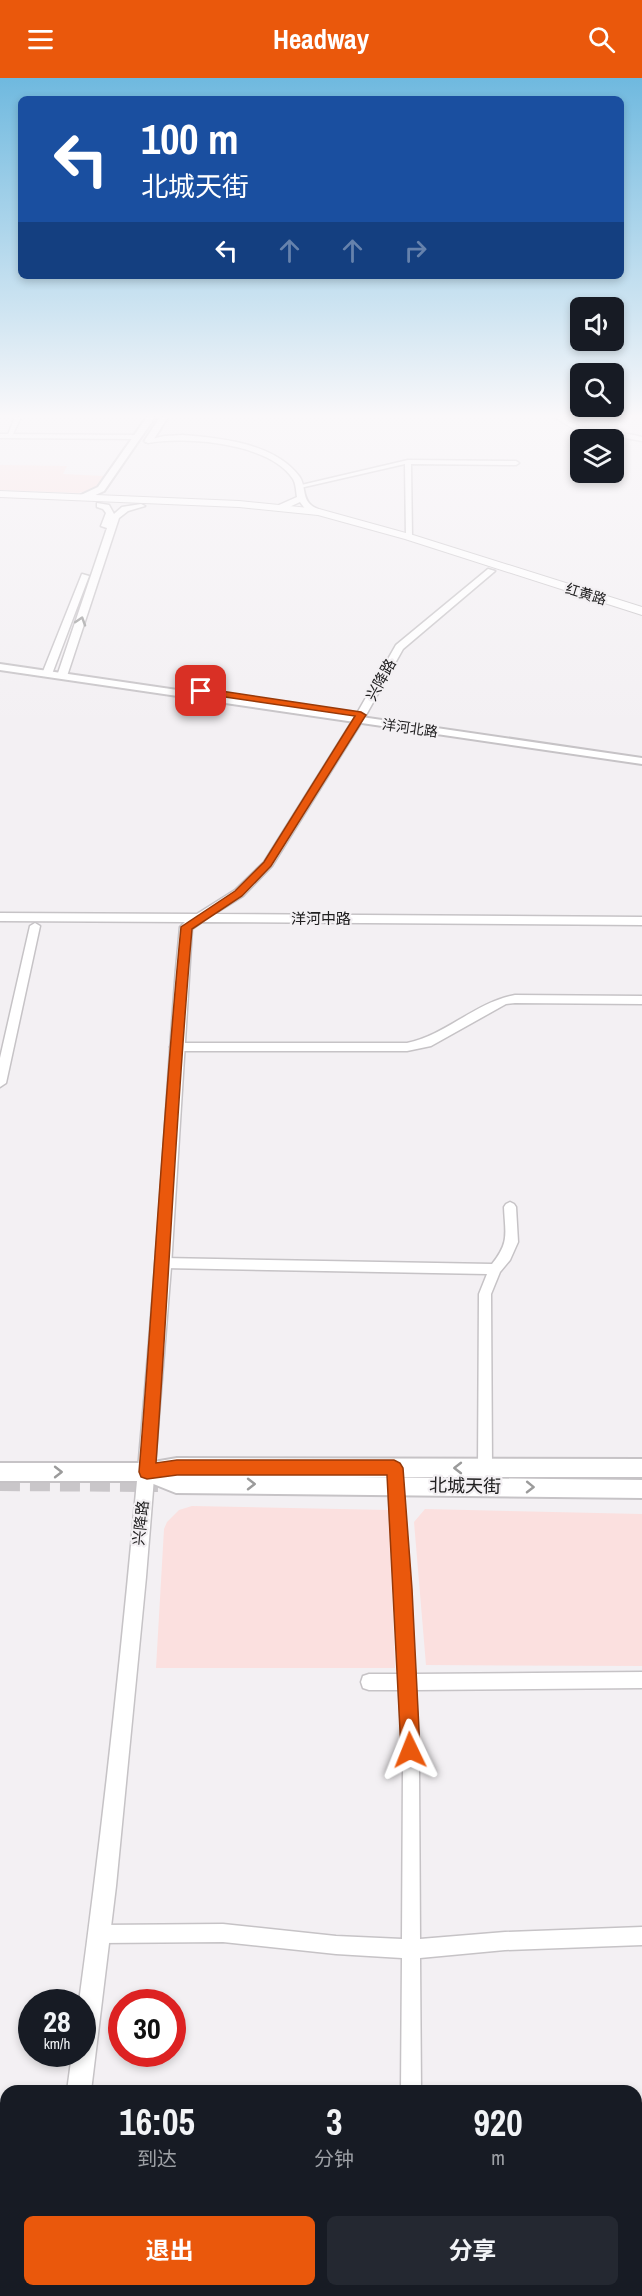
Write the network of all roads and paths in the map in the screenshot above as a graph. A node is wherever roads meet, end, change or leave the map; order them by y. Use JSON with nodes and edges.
{"nodes":[{"id":1,"x":107,"y":521,"type":"edge"},
{"id":2,"x":114,"y":521,"type":"edge"},
{"id":3,"x":314,"y":521,"type":"edge"},
{"id":4,"x":350,"y":521,"type":"edge"},
{"id":5,"x":409,"y":521,"type":"edge"},
{"id":6,"x":409,"y":537,"type":"junction"},
{"id":7,"x":491,"y":571,"type":"junction"},
{"id":8,"x":642,"y":611,"type":"edge"},
{"id":9,"x":642,"y":618,"type":"edge"},
{"id":10,"x":0,"y":662,"type":"edge"},
{"id":11,"x":0,"y":667,"type":"edge"},
{"id":12,"x":48,"y":671,"type":"junction"},
{"id":13,"x":63,"y":673,"type":"junction"},
{"id":14,"x":359,"y":717,"type":"junction"},
{"id":15,"x":642,"y":755,"type":"edge"},
{"id":16,"x":642,"y":761,"type":"edge"},
{"id":17,"x":0,"y":916,"type":"edge"},
{"id":18,"x":203,"y":918,"type":"junction"},
{"id":19,"x":642,"y":921,"type":"edge"},
{"id":20,"x":0,"y":926,"type":"edge"},
{"id":21,"x":35,"y":926,"type":"junction"},
{"id":22,"x":186,"y":927,"type":"junction"},
{"id":23,"x":642,"y":928,"type":"edge"},
{"id":24,"x":642,"y":1000,"type":"edge"},
{"id":25,"x":175,"y":1047,"type":"junction"},
{"id":26,"x":0,"y":1083,"type":"edge"},
{"id":27,"x":510,"y":1207,"type":"dead end"},
{"id":28,"x":163,"y":1263,"type":"junction"},
{"id":29,"x":495,"y":1269,"type":"junction"},
{"id":30,"x":642,"y":1468,"type":"edge"},
{"id":31,"x":0,"y":1472,"type":"edge"},
{"id":32,"x":147,"y":1472,"type":"junction"},
{"id":33,"x":395,"y":1477,"type":"junction"},
{"id":34,"x":487,"y":1477,"type":"junction"},
{"id":35,"x":642,"y":1489,"type":"edge"},
{"id":36,"x":642,"y":1680,"type":"edge"},
{"id":37,"x":369,"y":1682,"type":"dead end"},
{"id":38,"x":407,"y":1682,"type":"junction"},
{"id":39,"x":100,"y":1934,"type":"junction"},
{"id":40,"x":642,"y":1936,"type":"edge"},
{"id":41,"x":413,"y":1949,"type":"junction"},
{"id":42,"x":80,"y":2085,"type":"edge"},
{"id":43,"x":411,"y":2085,"type":"edge"}],
"edges":[{"from":1,"to":12,"type":"street"},
{"from":13,"to":2,"type":"street","one_way":true},
{"from":3,"to":7,"type":"highway","name":"红黄路"},
{"from":4,"to":6,"type":"highway","name":"红黄路"},
{"from":5,"to":6,"type":"street"},
{"from":6,"to":8,"type":"highway","name":"红黄路"},
{"from":7,"to":9,"type":"highway","name":"红黄路"},
{"from":7,"to":14,"type":"street","name":"兴降路"},
{"from":10,"to":12,"type":"main road","name":"洋河北路"},
{"from":11,"to":12,"type":"main road","name":"洋河北路"},
{"from":12,"to":13,"type":"main road","name":"洋河北路"},
{"from":13,"to":14,"type":"main road","name":"洋河北路"},
{"from":14,"to":15,"type":"main road","name":"洋河北路"},
{"from":14,"to":16,"type":"main road","name":"洋河北路"},
{"from":14,"to":18,"type":"street","name":"兴降路"},
{"from":17,"to":18,"type":"street","name":"洋河中路"},
{"from":18,"to":19,"type":"street","name":"洋河中路"},
{"from":18,"to":22,"type":"street","name":"兴降路"},
{"from":20,"to":21,"type":"street","name":"洋河中路"},
{"from":21,"to":22,"type":"street","name":"洋河中路"},
{"from":21,"to":26,"type":"street"},
{"from":22,"to":23,"type":"street","name":"洋河中路"},
{"from":22,"to":25,"type":"street","name":"兴降路"},
{"from":24,"to":25,"type":"street"},
{"from":25,"to":28,"type":"street","name":"兴降路"},
{"from":27,"to":29,"type":"street"},
{"from":28,"to":29,"type":"street"},
{"from":28,"to":32,"type":"street","name":"兴降路"},
{"from":29,"to":34,"type":"street"},
{"from":30,"to":34,"type":"main road","name":"北城天街"},
{"from":31,"to":32,"type":"main road","name":"北城天街","one_way":true},
{"from":32,"to":33,"type":"main road","name":"北城天街"},
{"from":32,"to":39,"type":"street","name":"兴降路"},
{"from":33,"to":34,"type":"main road","name":"北城天街"},
{"from":33,"to":38,"type":"street"},
{"from":34,"to":35,"type":"main road","name":"北城天街","one_way":true},
{"from":36,"to":38,"type":"street"},
{"from":37,"to":38,"type":"street"},
{"from":38,"to":41,"type":"street"},
{"from":39,"to":41,"type":"street"},
{"from":39,"to":42,"type":"street","name":"兴降路"},
{"from":40,"to":41,"type":"street"},
{"from":41,"to":43,"type":"street"}]}
